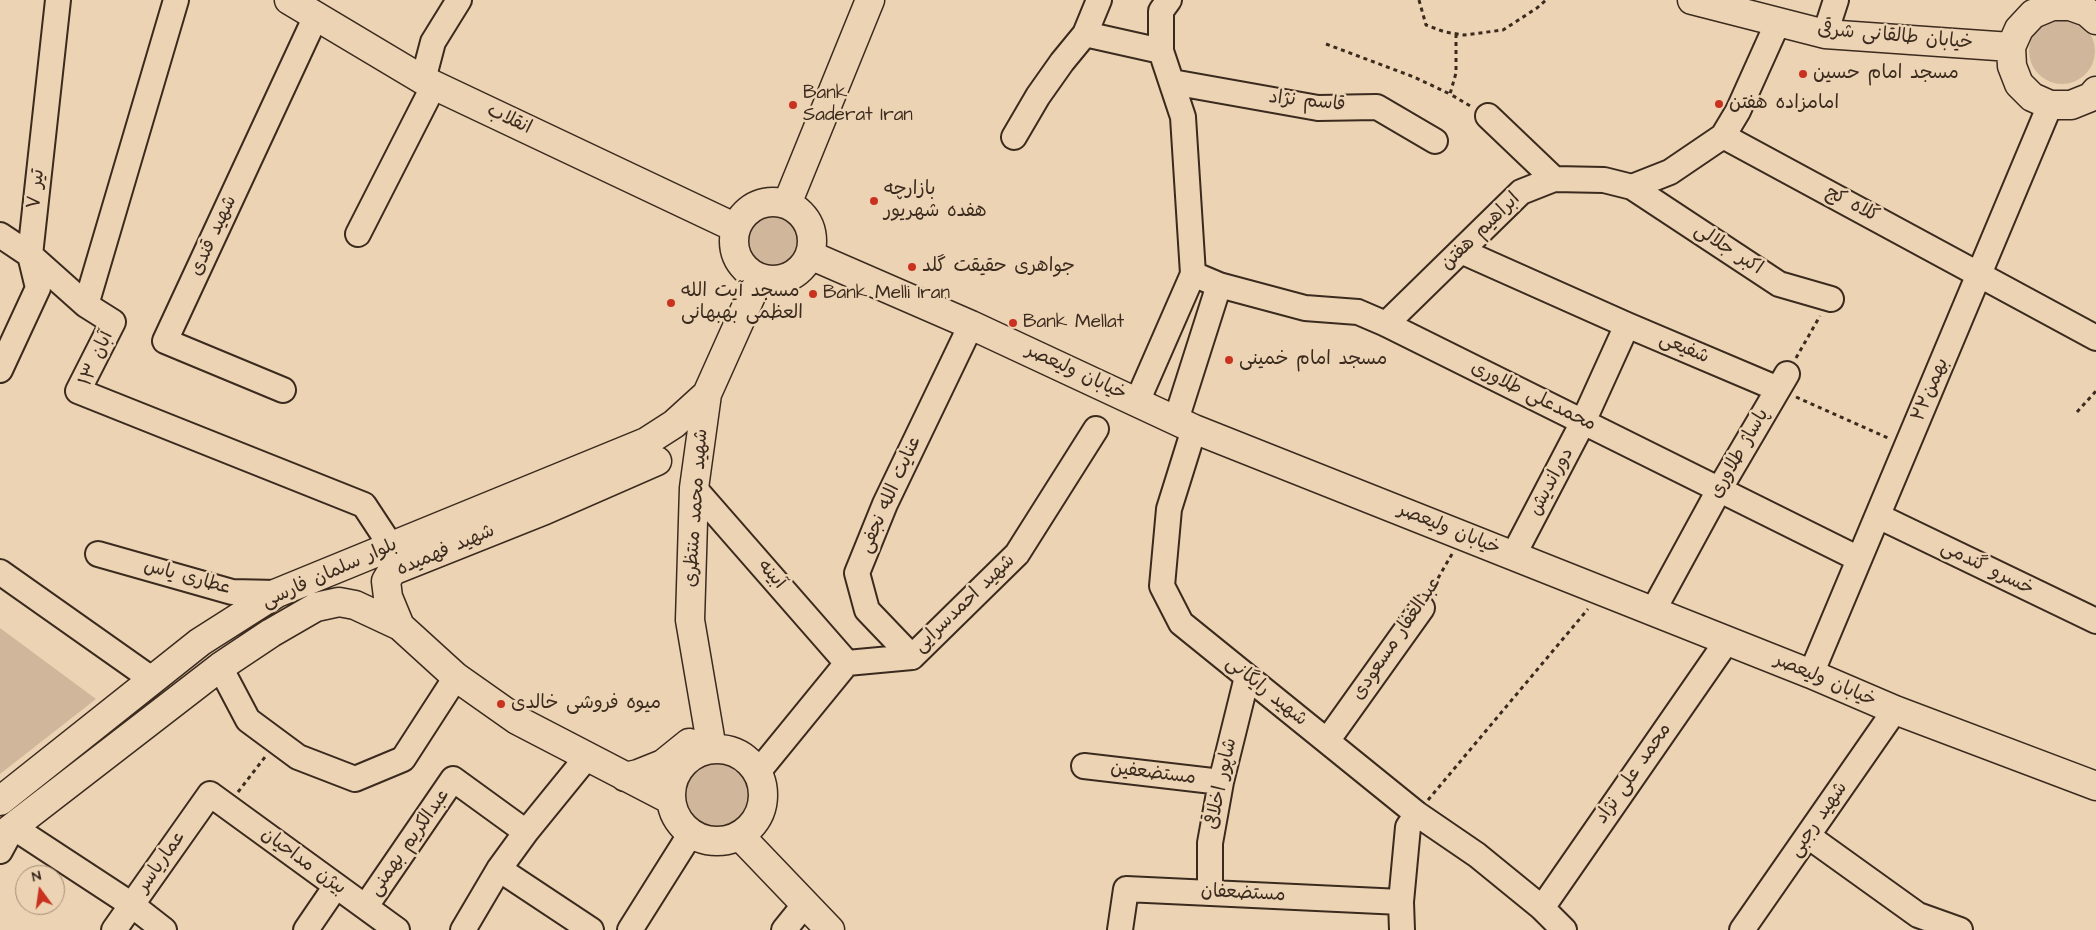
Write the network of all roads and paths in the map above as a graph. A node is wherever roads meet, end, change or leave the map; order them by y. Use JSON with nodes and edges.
{"nodes":[{"id":1,"x":58,"y":0,"type":"edge"},
{"id":2,"x":176,"y":0,"type":"edge"},
{"id":3,"x":289,"y":0,"type":"edge"},
{"id":4,"x":459,"y":0,"type":"edge"},
{"id":5,"x":870,"y":0,"type":"edge"},
{"id":6,"x":1099,"y":0,"type":"edge"},
{"id":7,"x":1169,"y":0,"type":"edge"},
{"id":8,"x":1419,"y":0,"type":"edge"},
{"id":9,"x":1546,"y":0,"type":"edge"},
{"id":10,"x":1836,"y":0,"type":"edge"},
{"id":11,"x":1701,"y":1,"type":"edge"},
{"id":12,"x":2054,"y":3,"type":"edge"},
{"id":13,"x":316,"y":16,"type":"junction"},
{"id":14,"x":2096,"y":20,"type":"edge"},
{"id":15,"x":1778,"y":22,"type":"junction"},
{"id":16,"x":1085,"y":34,"type":"junction"},
{"id":17,"x":1456,"y":34,"type":"junction"},
{"id":18,"x":1824,"y":34,"type":"junction"},
{"id":19,"x":1326,"y":44,"type":"dead end"},
{"id":20,"x":2011,"y":48,"type":"junction"},
{"id":21,"x":1161,"y":50,"type":"junction"},
{"id":22,"x":429,"y":82,"type":"junction"},
{"id":23,"x":1172,"y":82,"type":"junction"},
{"id":24,"x":2096,"y":91,"type":"edge"},
{"id":25,"x":1450,"y":94,"type":"junction"},
{"id":26,"x":2050,"y":105,"type":"junction"},
{"id":27,"x":1488,"y":116,"type":"joint"},
{"id":28,"x":1723,"y":136,"type":"junction"},
{"id":29,"x":1014,"y":137,"type":"dead end"},
{"id":30,"x":1435,"y":141,"type":"dead end"},
{"id":31,"x":1554,"y":179,"type":"junction"},
{"id":32,"x":1632,"y":187,"type":"junction"},
{"id":33,"x":787,"y":204,"type":"junction"},
{"id":34,"x":736,"y":228,"type":"junction"},
{"id":35,"x":358,"y":234,"type":"dead end"},
{"id":36,"x":0,"y":235,"type":"edge"},
{"id":37,"x":1461,"y":251,"type":"junction"},
{"id":38,"x":30,"y":255,"type":"junction"},
{"id":39,"x":810,"y":255,"type":"junction"},
{"id":40,"x":1980,"y":273,"type":"junction"},
{"id":41,"x":1193,"y":274,"type":"junction"},
{"id":42,"x":759,"y":278,"type":"junction"},
{"id":43,"x":1219,"y":285,"type":"junction"},
{"id":44,"x":1831,"y":298,"type":"joint"},
{"id":45,"x":86,"y":305,"type":"junction"},
{"id":46,"x":1386,"y":324,"type":"junction"},
{"id":47,"x":1627,"y":325,"type":"junction"},
{"id":48,"x":972,"y":326,"type":"junction"},
{"id":49,"x":2096,"y":338,"type":"edge"},
{"id":50,"x":1158,"y":357,"type":"junction"},
{"id":51,"x":1194,"y":368,"type":"junction"},
{"id":52,"x":0,"y":370,"type":"edge"},
{"id":53,"x":1782,"y":381,"type":"junction"},
{"id":54,"x":283,"y":390,"type":"dead end"},
{"id":55,"x":2096,"y":391,"type":"edge"},
{"id":56,"x":707,"y":394,"type":"junction"},
{"id":57,"x":1137,"y":402,"type":"junction"},
{"id":58,"x":2077,"y":412,"type":"dead end"},
{"id":59,"x":1583,"y":422,"type":"junction"},
{"id":60,"x":1185,"y":424,"type":"junction"},
{"id":61,"x":1096,"y":429,"type":"dead end"},
{"id":62,"x":1907,"y":446,"type":"junction"},
{"id":63,"x":652,"y":451,"type":"junction"},
{"id":64,"x":694,"y":488,"type":"junction"},
{"id":65,"x":1719,"y":490,"type":"junction"},
{"id":66,"x":1878,"y":516,"type":"junction"},
{"id":67,"x":1462,"y":535,"type":"junction"},
{"id":68,"x":392,"y":546,"type":"junction"},
{"id":69,"x":98,"y":554,"type":"dead end"},
{"id":70,"x":1513,"y":556,"type":"junction"},
{"id":71,"x":1859,"y":559,"type":"junction"},
{"id":72,"x":0,"y":572,"type":"edge"},
{"id":73,"x":1603,"y":591,"type":"junction"},
{"id":74,"x":277,"y":593,"type":"junction"},
{"id":75,"x":1422,"y":608,"type":"joint"},
{"id":76,"x":1653,"y":611,"type":"junction"},
{"id":77,"x":2096,"y":621,"type":"edge"},
{"id":78,"x":400,"y":626,"type":"junction"},
{"id":79,"x":1727,"y":641,"type":"junction"},
{"id":80,"x":912,"y":657,"type":"junction"},
{"id":81,"x":847,"y":663,"type":"junction"},
{"id":82,"x":220,"y":667,"type":"junction"},
{"id":83,"x":1811,"y":674,"type":"junction"},
{"id":84,"x":456,"y":677,"type":"junction"},
{"id":85,"x":1247,"y":677,"type":"junction"},
{"id":86,"x":154,"y":680,"type":"junction"},
{"id":87,"x":1895,"y":710,"type":"junction"},
{"id":88,"x":706,"y":718,"type":"junction"},
{"id":89,"x":277,"y":741,"type":"junction"},
{"id":90,"x":1327,"y":741,"type":"junction"},
{"id":91,"x":712,"y":749,"type":"junction"},
{"id":92,"x":587,"y":757,"type":"junction"},
{"id":93,"x":1084,"y":766,"type":"dead end"},
{"id":94,"x":758,"y":772,"type":"junction"},
{"id":95,"x":625,"y":777,"type":"junction"},
{"id":96,"x":1221,"y":782,"type":"junction"},
{"id":97,"x":2096,"y":786,"type":"edge"},
{"id":98,"x":218,"y":800,"type":"junction"},
{"id":99,"x":670,"y":800,"type":"junction"},
{"id":100,"x":0,"y":801,"type":"edge"},
{"id":101,"x":1417,"y":814,"type":"junction"},
{"id":102,"x":6,"y":832,"type":"edge"},
{"id":103,"x":526,"y":832,"type":"junction"},
{"id":104,"x":691,"y":833,"type":"junction"},
{"id":105,"x":740,"y":836,"type":"junction"},
{"id":106,"x":1808,"y":836,"type":"junction"},
{"id":107,"x":0,"y":851,"type":"edge"},
{"id":108,"x":499,"y":869,"type":"junction"},
{"id":109,"x":336,"y":886,"type":"junction"},
{"id":110,"x":1210,"y":892,"type":"junction"},
{"id":111,"x":1401,"y":902,"type":"junction"},
{"id":112,"x":805,"y":904,"type":"junction"},
{"id":113,"x":132,"y":905,"type":"junction"},
{"id":114,"x":366,"y":906,"type":"junction"},
{"id":115,"x":1542,"y":908,"type":"junction"},
{"id":116,"x":1745,"y":929,"type":"edge"},
{"id":117,"x":114,"y":930,"type":"edge"},
{"id":118,"x":164,"y":930,"type":"edge"},
{"id":119,"x":306,"y":930,"type":"edge"},
{"id":120,"x":397,"y":930,"type":"edge"},
{"id":121,"x":463,"y":930,"type":"edge"},
{"id":122,"x":592,"y":930,"type":"edge"},
{"id":123,"x":630,"y":930,"type":"edge"},
{"id":124,"x":784,"y":930,"type":"edge"},
{"id":125,"x":830,"y":930,"type":"edge"},
{"id":126,"x":1120,"y":930,"type":"edge"},
{"id":127,"x":1402,"y":930,"type":"edge"},
{"id":128,"x":1564,"y":930,"type":"edge"},
{"id":129,"x":1960,"y":930,"type":"edge"}],
"edges":[{"from":1,"to":38,"type":"street","name":"۷ تیر"},
{"from":2,"to":45,"type":"street","name":"۱۳ آبان"},
{"from":3,"to":13,"type":"main road","name":"انقلاب"},
{"from":4,"to":22,"type":"street"},
{"from":5,"to":33,"type":"main road"},
{"from":6,"to":16,"type":"street"},
{"from":7,"to":21,"type":"street"},
{"from":8,"to":17,"type":"path"},
{"from":9,"to":17,"type":"path"},
{"from":10,"to":18,"type":"street"},
{"from":11,"to":15,"type":"main road","name":"خیابان طالقانی شرقی"},
{"from":12,"to":14,"type":"main road"},
{"from":12,"to":20,"type":"main road"},
{"from":13,"to":22,"type":"main road","name":"انقلاب"},
{"from":13,"to":54,"type":"street","name":"شهید قندی"},
{"from":15,"to":18,"type":"main road","name":"خیابان طالقانی شرقی"},
{"from":15,"to":28,"type":"street"},
{"from":16,"to":21,"type":"street"},
{"from":16,"to":29,"type":"street"},
{"from":17,"to":25,"type":"path"},
{"from":18,"to":20,"type":"main road","name":"خیابان طالقانی شرقی"},
{"from":19,"to":25,"type":"path"},
{"from":20,"to":26,"type":"main road"},
{"from":21,"to":23,"type":"street"},
{"from":22,"to":34,"type":"main road","name":"انقلاب"},
{"from":22,"to":35,"type":"street"},
{"from":23,"to":30,"type":"street","name":"قاسم نژاد"},
{"from":23,"to":41,"type":"street"},
{"from":24,"to":26,"type":"main road"},
{"from":25,"to":27,"type":"path"},
{"from":26,"to":40,"type":"street","name":"۲۲بهمن"},
{"from":27,"to":31,"type":"street"},
{"from":28,"to":32,"type":"street"},
{"from":28,"to":40,"type":"street","name":"کلاه کج"},
{"from":31,"to":32,"type":"street","name":"ابراهیم هفتن"},
{"from":31,"to":37,"type":"street","name":"ابراهیم هفتن"},
{"from":32,"to":44,"type":"street","name":"اکبر جلالی"},
{"from":33,"to":34,"type":"main road"},
{"from":33,"to":39,"type":"main road"},
{"from":34,"to":42,"type":"main road"},
{"from":36,"to":38,"type":"street"},
{"from":37,"to":46,"type":"street","name":"ابراهیم هفتن"},
{"from":37,"to":47,"type":"street","name":"شفیعی"},
{"from":38,"to":45,"type":"street"},
{"from":38,"to":52,"type":"street","name":"۷ تیر"},
{"from":39,"to":42,"type":"main road"},
{"from":39,"to":48,"type":"main road","name":"خیابان ولیعصر"},
{"from":40,"to":49,"type":"street","name":"کلاه کج"},
{"from":40,"to":62,"type":"street","name":"۲۲بهمن"},
{"from":41,"to":43,"type":"street","name":"محمدعلی طلاوری"},
{"from":41,"to":50,"type":"street"},
{"from":42,"to":56,"type":"main road","name":"شهید محمد منتظری"},
{"from":43,"to":46,"type":"street","name":"محمدعلی طلاوری"},
{"from":43,"to":51,"type":"street","name":"شهید رایگانی"},
{"from":44,"to":53,"type":"path"},
{"from":45,"to":68,"type":"street","name":"۱۳ آبان"},
{"from":46,"to":59,"type":"street","name":"محمدعلی طلاوری"},
{"from":47,"to":53,"type":"street","name":"شفیعی"},
{"from":47,"to":59,"type":"street","name":"دوراندیش"},
{"from":48,"to":57,"type":"main road","name":"خیابان ولیعصر"},
{"from":48,"to":80,"type":"street","name":"عنایت الله نجفی"},
{"from":50,"to":51,"type":"street"},
{"from":50,"to":57,"type":"street"},
{"from":51,"to":60,"type":"street","name":"شهید رایگانی"},
{"from":53,"to":62,"type":"path"},
{"from":53,"to":65,"type":"street","name":"پاساژ طلاوری"},
{"from":55,"to":58,"type":"path"},
{"from":56,"to":63,"type":"main road"},
{"from":56,"to":64,"type":"main road","name":"شهید محمد منتظری"},
{"from":57,"to":60,"type":"main road","name":"خیابان ولیعصر"},
{"from":59,"to":65,"type":"street","name":"محمدعلی طلاوری"},
{"from":59,"to":70,"type":"street","name":"دوراندیش"},
{"from":60,"to":67,"type":"main road","name":"خیابان ولیعصر"},
{"from":60,"to":85,"type":"street","name":"شهید رایگانی"},
{"from":61,"to":80,"type":"street","name":"شهید احمدسرایی"},
{"from":62,"to":66,"type":"street","name":"۲۲بهمن"},
{"from":63,"to":64,"type":"main road"},
{"from":63,"to":68,"type":"main road","name":"بلوار سلمان فارسی"},
{"from":63,"to":78,"type":"main road","name":"شهید فهمیده"},
{"from":64,"to":81,"type":"street","name":"آبینه"},
{"from":64,"to":88,"type":"main road","name":"شهید محمد منتظری"},
{"from":65,"to":71,"type":"street","name":"محمدعلی طلاوری"},
{"from":65,"to":76,"type":"street","name":"پاساژ طلاوری"},
{"from":66,"to":71,"type":"street","name":"۲۲بهمن"},
{"from":66,"to":77,"type":"street","name":"خسرو گندمی"},
{"from":67,"to":70,"type":"main road","name":"خیابان ولیعصر"},
{"from":67,"to":75,"type":"path","name":"عبدالغفار مسعودی"},
{"from":68,"to":74,"type":"main road","name":"بلوار سلمان فارسی"},
{"from":69,"to":74,"type":"street","name":"عطاری یاس"},
{"from":70,"to":73,"type":"main road","name":"خیابان ولیعصر"},
{"from":71,"to":83,"type":"street","name":"۲۲بهمن"},
{"from":72,"to":86,"type":"street"},
{"from":73,"to":76,"type":"main road","name":"خیابان ولیعصر"},
{"from":73,"to":101,"type":"path"},
{"from":74,"to":86,"type":"main road","name":"بلوار سلمان فارسی"},
{"from":75,"to":90,"type":"street","name":"عبدالغفار مسعودی"},
{"from":76,"to":79,"type":"main road","name":"خیابان ولیعصر"},
{"from":78,"to":82,"type":"main road","name":"بلوار سلمان فارسی"},
{"from":78,"to":84,"type":"main road","name":"شهید فهمیده"},
{"from":79,"to":83,"type":"main road","name":"خیابان ولیعصر"},
{"from":79,"to":115,"type":"street","name":"محمد علی نژاد"},
{"from":80,"to":81,"type":"street","name":"شهید احمدسرایی"},
{"from":81,"to":94,"type":"street"},
{"from":82,"to":89,"type":"street"},
{"from":82,"to":102,"type":"main road","name":"بلوار سلمان فارسی"},
{"from":83,"to":87,"type":"main road","name":"خیابان ولیعصر"},
{"from":84,"to":89,"type":"street"},
{"from":84,"to":92,"type":"main road","name":"شهید فهمیده"},
{"from":85,"to":90,"type":"street","name":"شهید رایگانی"},
{"from":85,"to":96,"type":"street","name":"شاپور اخلاقی"},
{"from":86,"to":100,"type":"main road","name":"بلوار سلمان فارسی"},
{"from":87,"to":97,"type":"main road","name":"خیابان ولیعصر"},
{"from":87,"to":106,"type":"street","name":"شهید رجبی"},
{"from":88,"to":91,"type":"main road","name":"شهید محمد منتظری"},
{"from":88,"to":95,"type":"main road"},
{"from":89,"to":98,"type":"path"},
{"from":90,"to":101,"type":"street","name":"شهید رایگانی"},
{"from":91,"to":94,"type":"main road"},
{"from":91,"to":99,"type":"main road"},
{"from":92,"to":95,"type":"main road","name":"شهید فهمیده"},
{"from":92,"to":103,"type":"street"},
{"from":93,"to":96,"type":"street","name":"مستضعفین"},
{"from":94,"to":105,"type":"main road"},
{"from":95,"to":99,"type":"main road","name":"شهید فهمیده"},
{"from":96,"to":110,"type":"street","name":"شاپور اخلاقی"},
{"from":98,"to":109,"type":"street","name":"بیژن مداحیان"},
{"from":98,"to":113,"type":"street","name":"عماریاسر"},
{"from":99,"to":104,"type":"main road"},
{"from":101,"to":111,"type":"street"},
{"from":101,"to":115,"type":"street","name":"شهید رایگانی"},
{"from":102,"to":107,"type":"street"},
{"from":102,"to":113,"type":"street"},
{"from":103,"to":108,"type":"street"},
{"from":103,"to":114,"type":"street","name":"عبدالکریم بهمنی"},
{"from":104,"to":105,"type":"main road"},
{"from":104,"to":123,"type":"street"},
{"from":105,"to":112,"type":"main road"},
{"from":106,"to":116,"type":"street","name":"شهید رجبی"},
{"from":106,"to":129,"type":"street"},
{"from":108,"to":121,"type":"street"},
{"from":108,"to":122,"type":"street"},
{"from":109,"to":114,"type":"street","name":"بیژن مداحیان"},
{"from":109,"to":119,"type":"street"},
{"from":110,"to":111,"type":"street","name":"مستضعفان"},
{"from":110,"to":126,"type":"street","name":"مستضعفان"},
{"from":111,"to":127,"type":"street"},
{"from":112,"to":124,"type":"street"},
{"from":112,"to":125,"type":"main road"},
{"from":113,"to":117,"type":"street","name":"عماریاسر"},
{"from":113,"to":118,"type":"street"},
{"from":114,"to":120,"type":"street","name":"بیژن مداحیان"},
{"from":115,"to":128,"type":"street","name":"شهید رایگانی"}]}
